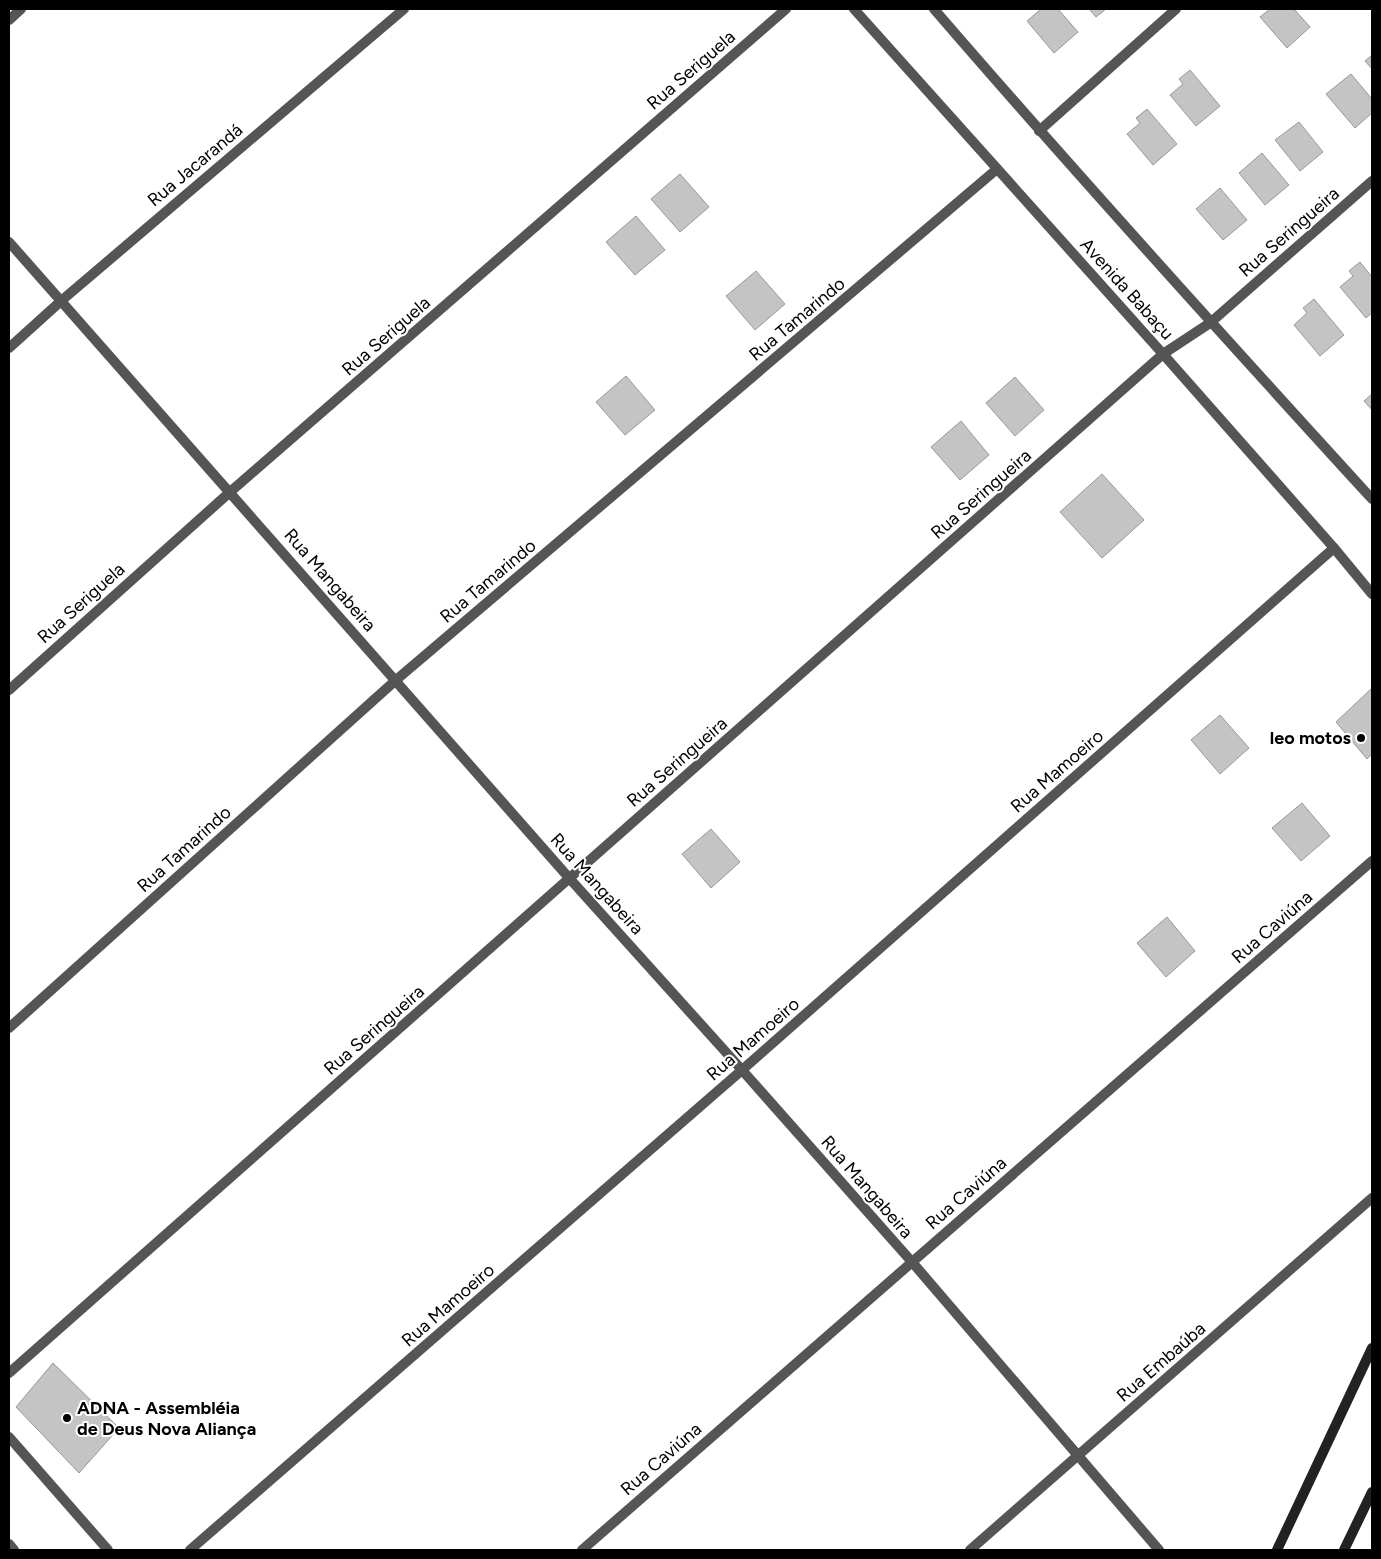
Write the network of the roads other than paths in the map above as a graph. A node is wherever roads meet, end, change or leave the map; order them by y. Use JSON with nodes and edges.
{"nodes":[{"id":1,"x":21,"y":9,"type":"edge"},
{"id":2,"x":404,"y":9,"type":"edge"},
{"id":3,"x":786,"y":9,"type":"edge"},
{"id":4,"x":854,"y":9,"type":"edge"},
{"id":5,"x":934,"y":9,"type":"edge"},
{"id":6,"x":1176,"y":9,"type":"edge"},
{"id":7,"x":9,"y":20,"type":"edge"},
{"id":8,"x":1039,"y":131,"type":"junction"},
{"id":9,"x":998,"y":170,"type":"junction"},
{"id":10,"x":1372,"y":181,"type":"edge"},
{"id":11,"x":9,"y":242,"type":"edge"},
{"id":12,"x":61,"y":301,"type":"junction"},
{"id":13,"x":1210,"y":323,"type":"junction"},
{"id":14,"x":9,"y":348,"type":"edge"},
{"id":15,"x":1163,"y":354,"type":"junction"},
{"id":16,"x":230,"y":492,"type":"junction"},
{"id":17,"x":1372,"y":499,"type":"edge"},
{"id":18,"x":1334,"y":548,"type":"junction"},
{"id":19,"x":1372,"y":594,"type":"edge"},
{"id":20,"x":396,"y":680,"type":"junction"},
{"id":21,"x":9,"y":690,"type":"edge"},
{"id":22,"x":1372,"y":861,"type":"edge"},
{"id":23,"x":570,"y":879,"type":"junction"},
{"id":24,"x":9,"y":1028,"type":"edge"},
{"id":25,"x":742,"y":1070,"type":"junction"},
{"id":26,"x":1372,"y":1198,"type":"edge"},
{"id":27,"x":912,"y":1262,"type":"junction"},
{"id":28,"x":1372,"y":1348,"type":"edge"},
{"id":29,"x":9,"y":1374,"type":"edge"},
{"id":30,"x":9,"y":1437,"type":"edge"},
{"id":31,"x":1079,"y":1456,"type":"junction"},
{"id":32,"x":1372,"y":1492,"type":"edge"},
{"id":33,"x":9,"y":1544,"type":"edge"},
{"id":34,"x":14,"y":1550,"type":"edge"},
{"id":35,"x":108,"y":1550,"type":"edge"},
{"id":36,"x":190,"y":1550,"type":"edge"},
{"id":37,"x":582,"y":1550,"type":"edge"},
{"id":38,"x":970,"y":1550,"type":"edge"},
{"id":39,"x":1159,"y":1550,"type":"edge"},
{"id":40,"x":1277,"y":1550,"type":"edge"},
{"id":41,"x":1344,"y":1550,"type":"edge"}],
"edges":[{"from":1,"to":7,"type":"street"},
{"from":2,"to":12,"type":"street","name":"Rua Jacarandá"},
{"from":3,"to":16,"type":"street","name":"Rua Seriguela"},
{"from":4,"to":9,"type":"street","name":"Avenida Babaçu"},
{"from":5,"to":8,"type":"street"},
{"from":6,"to":8,"type":"street"},
{"from":8,"to":13,"type":"street"},
{"from":9,"to":15,"type":"street","name":"Avenida Babaçu"},
{"from":9,"to":20,"type":"street","name":"Rua Tamarindo"},
{"from":10,"to":13,"type":"street","name":"Rua Seringueira"},
{"from":11,"to":12,"type":"street","name":"Rua Mangabeira"},
{"from":12,"to":14,"type":"street","name":"Rua Jacarandá"},
{"from":12,"to":16,"type":"street","name":"Rua Mangabeira"},
{"from":13,"to":15,"type":"street","name":"Rua Seringueira"},
{"from":13,"to":17,"type":"street"},
{"from":15,"to":18,"type":"street","name":"Avenida Babaçu"},
{"from":15,"to":23,"type":"street","name":"Rua Seringueira"},
{"from":16,"to":20,"type":"street","name":"Rua Mangabeira"},
{"from":16,"to":21,"type":"street","name":"Rua Seriguela"},
{"from":18,"to":19,"type":"street","name":"Avenida Babaçu"},
{"from":18,"to":25,"type":"street","name":"Rua Mamoeiro"},
{"from":20,"to":23,"type":"street","name":"Rua Mangabeira"},
{"from":20,"to":24,"type":"street","name":"Rua Tamarindo"},
{"from":22,"to":27,"type":"street","name":"Rua Caviúna"},
{"from":23,"to":25,"type":"street","name":"Rua Mangabeira"},
{"from":23,"to":29,"type":"street","name":"Rua Seringueira"},
{"from":25,"to":27,"type":"street","name":"Rua Mangabeira"},
{"from":25,"to":36,"type":"street","name":"Rua Mamoeiro"},
{"from":26,"to":31,"type":"street","name":"Rua Embaúba"},
{"from":27,"to":31,"type":"street","name":"Rua Mangabeira"},
{"from":27,"to":37,"type":"street","name":"Rua Caviúna"},
{"from":28,"to":40,"type":"main road"},
{"from":30,"to":35,"type":"street"},
{"from":31,"to":38,"type":"street","name":"Rua Embaúba"},
{"from":31,"to":39,"type":"street","name":"Rua Mangabeira"},
{"from":32,"to":41,"type":"main road"},
{"from":33,"to":34,"type":"street"}]}
